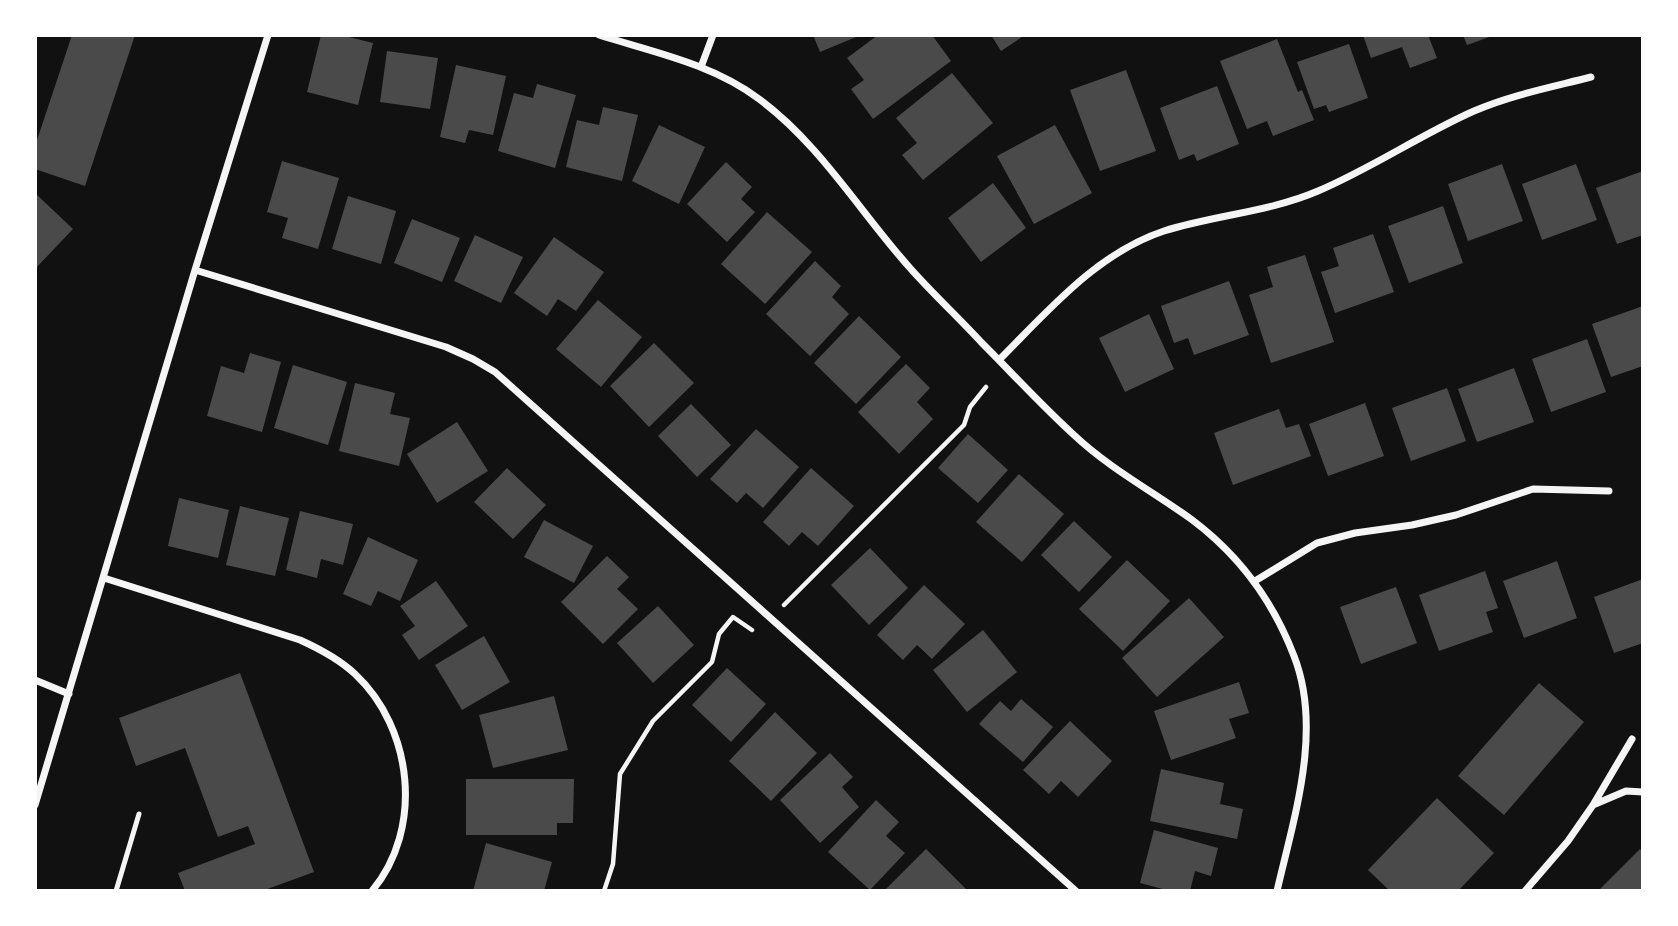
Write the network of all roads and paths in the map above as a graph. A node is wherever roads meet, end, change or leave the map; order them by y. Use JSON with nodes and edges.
{"nodes":[{"id":1,"x":268,"y":35,"type":"edge"},
{"id":2,"x":599,"y":35,"type":"edge"},
{"id":3,"x":713,"y":35,"type":"edge"},
{"id":4,"x":701,"y":67,"type":"junction"},
{"id":5,"x":1591,"y":77,"type":"dead end"},
{"id":6,"x":195,"y":270,"type":"junction"},
{"id":7,"x":999,"y":360,"type":"junction"},
{"id":8,"x":986,"y":387,"type":"dead end"},
{"id":9,"x":1609,"y":491,"type":"dead end"},
{"id":10,"x":104,"y":578,"type":"junction"},
{"id":11,"x":1255,"y":581,"type":"junction"},
{"id":12,"x":784,"y":605,"type":"dead end"},
{"id":13,"x":757,"y":634,"type":"dead end"},
{"id":14,"x":35,"y":680,"type":"edge"},
{"id":15,"x":69,"y":694,"type":"junction"},
{"id":16,"x":1632,"y":739,"type":"dead end"},
{"id":17,"x":1643,"y":792,"type":"edge"},
{"id":18,"x":35,"y":805,"type":"edge"},
{"id":19,"x":1593,"y":805,"type":"junction"},
{"id":20,"x":139,"y":814,"type":"dead end"},
{"id":21,"x":116,"y":891,"type":"edge"},
{"id":22,"x":372,"y":891,"type":"edge"},
{"id":23,"x":604,"y":891,"type":"edge"},
{"id":24,"x":1076,"y":891,"type":"edge"},
{"id":25,"x":1277,"y":891,"type":"edge"},
{"id":26,"x":1525,"y":891,"type":"edge"}],
"edges":[{"from":1,"to":6,"type":"street"},
{"from":2,"to":4,"type":"street"},
{"from":3,"to":4,"type":"street"},
{"from":4,"to":7,"type":"street"},
{"from":5,"to":7,"type":"street"},
{"from":6,"to":10,"type":"street"},
{"from":6,"to":24,"type":"street"},
{"from":7,"to":11,"type":"street"},
{"from":8,"to":12,"type":"path"},
{"from":9,"to":11,"type":"street"},
{"from":10,"to":15,"type":"street"},
{"from":10,"to":22,"type":"street"},
{"from":11,"to":25,"type":"street"},
{"from":13,"to":23,"type":"path"},
{"from":14,"to":15,"type":"street"},
{"from":15,"to":18,"type":"street"},
{"from":16,"to":19,"type":"street"},
{"from":17,"to":19,"type":"street"},
{"from":19,"to":26,"type":"street"},
{"from":20,"to":21,"type":"lane"}]}
